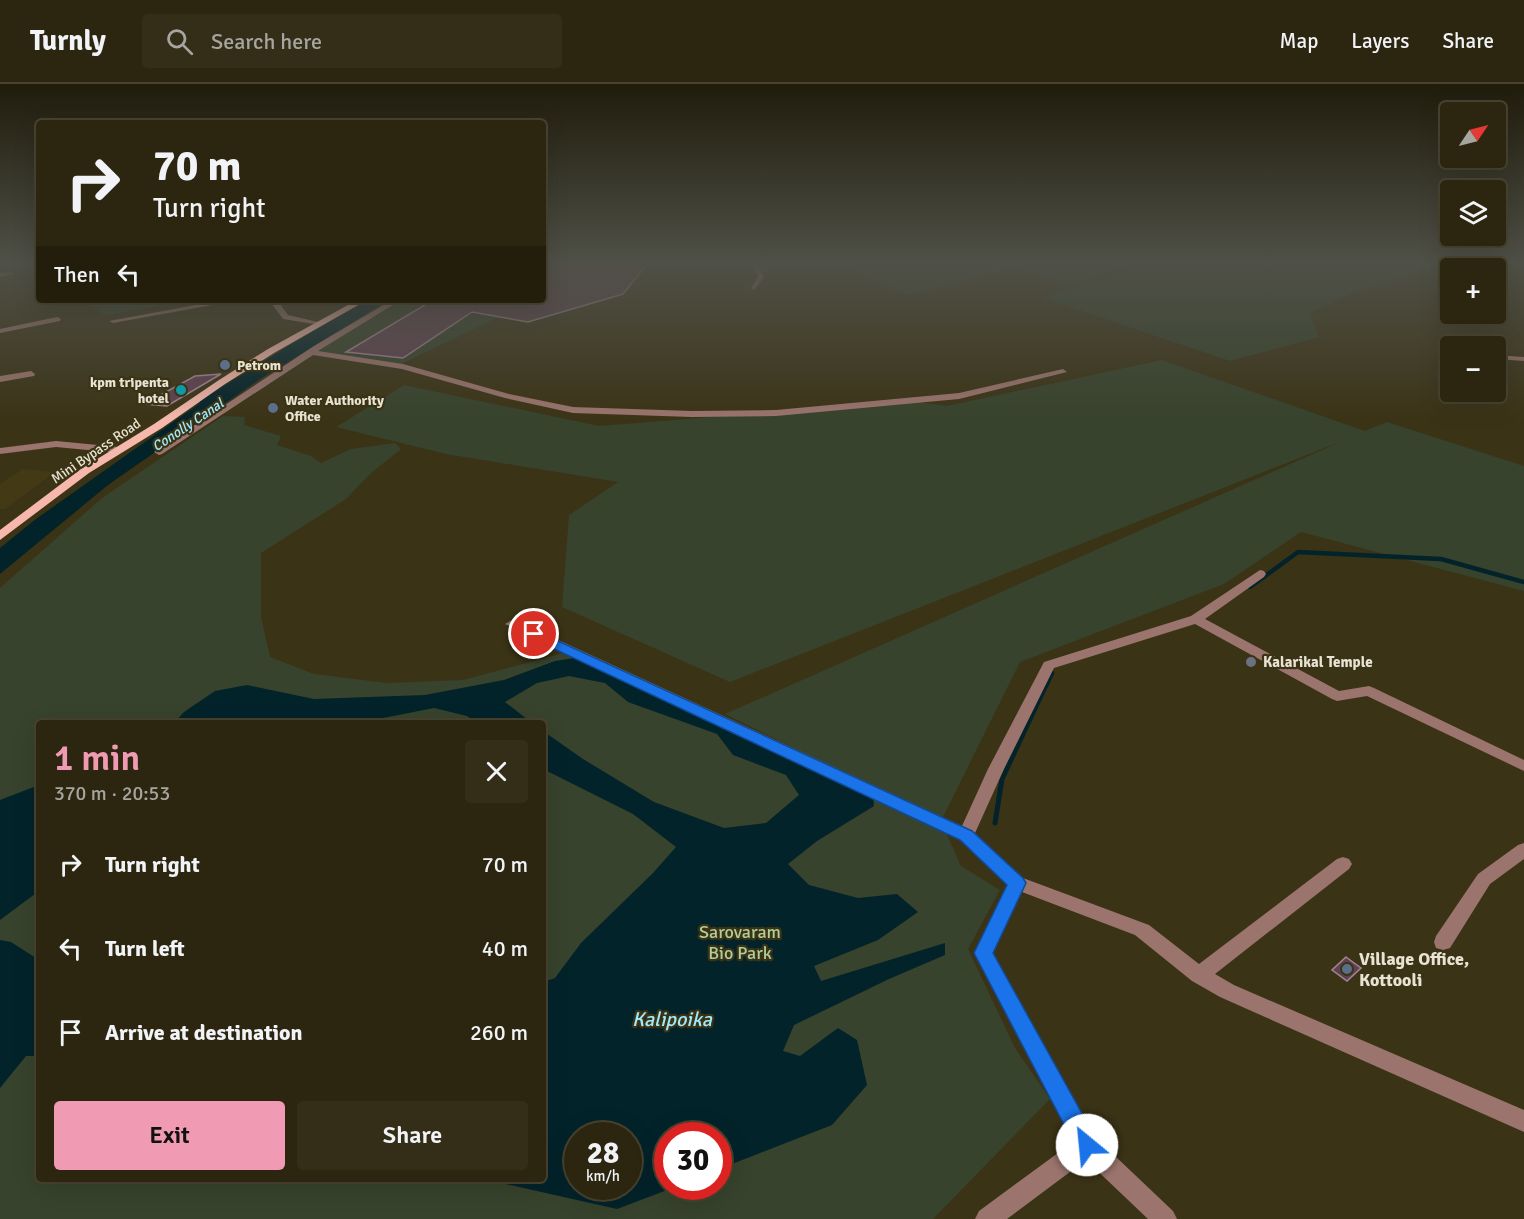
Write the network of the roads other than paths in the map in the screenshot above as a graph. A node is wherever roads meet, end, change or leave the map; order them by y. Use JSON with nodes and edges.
{"nodes":[{"id":1,"x":148,"y":315,"type":"edge"},
{"id":2,"x":284,"y":315,"type":"edge"},
{"id":3,"x":327,"y":315,"type":"edge"},
{"id":4,"x":336,"y":315,"type":"edge"},
{"id":5,"x":373,"y":315,"type":"edge"},
{"id":6,"x":57,"y":319,"type":"dead end"},
{"id":7,"x":113,"y":321,"type":"dead end"},
{"id":8,"x":314,"y":322,"type":"junction"},
{"id":9,"x":0,"y":331,"type":"edge"},
{"id":10,"x":312,"y":352,"type":"junction"},
{"id":11,"x":1506,"y":358,"type":"edge"},
{"id":12,"x":1524,"y":359,"type":"edge"},
{"id":13,"x":1063,"y":372,"type":"dead end"},
{"id":14,"x":31,"y":374,"type":"dead end"},
{"id":15,"x":0,"y":378,"type":"edge"},
{"id":16,"x":106,"y":450,"type":"junction"},
{"id":17,"x":119,"y":450,"type":"junction"},
{"id":18,"x":0,"y":451,"type":"edge"},
{"id":19,"x":159,"y":452,"type":"dead end"},
{"id":20,"x":0,"y":524,"type":"edge"},
{"id":21,"x":0,"y":536,"type":"edge"},
{"id":22,"x":1260,"y":574,"type":"dead end"},
{"id":23,"x":1196,"y":619,"type":"junction"},
{"id":24,"x":512,"y":624,"type":"dead end"},
{"id":25,"x":1524,"y":766,"type":"edge"},
{"id":26,"x":966,"y":836,"type":"junction"},
{"id":27,"x":1524,"y":850,"type":"edge"},
{"id":28,"x":1343,"y":864,"type":"dead end"},
{"id":29,"x":1017,"y":883,"type":"junction"},
{"id":30,"x":1443,"y":942,"type":"dead end"},
{"id":31,"x":1199,"y":975,"type":"junction"},
{"id":32,"x":1524,"y":1121,"type":"edge"},
{"id":33,"x":1087,"y":1145,"type":"junction"},
{"id":34,"x":987,"y":1219,"type":"edge"},
{"id":35,"x":1165,"y":1219,"type":"edge"}],
"edges":[{"from":1,"to":7,"type":"street"},
{"from":2,"to":8,"type":"street"},
{"from":3,"to":8,"type":"main road","name":"Mini Bypass Road"},
{"from":4,"to":17,"type":"main road","name":"Mini Bypass Road"},
{"from":5,"to":10,"type":"street"},
{"from":6,"to":9,"type":"street"},
{"from":8,"to":16,"type":"main road","name":"Mini Bypass Road"},
{"from":10,"to":13,"type":"street"},
{"from":10,"to":19,"type":"street"},
{"from":11,"to":12,"type":"street"},
{"from":14,"to":15,"type":"street"},
{"from":16,"to":17,"type":"street"},
{"from":16,"to":18,"type":"street"},
{"from":16,"to":20,"type":"main road","name":"Mini Bypass Road"},
{"from":17,"to":21,"type":"main road","name":"Mini Bypass Road"},
{"from":22,"to":23,"type":"street"},
{"from":23,"to":25,"type":"street"},
{"from":23,"to":26,"type":"street"},
{"from":24,"to":26,"type":"street"},
{"from":26,"to":29,"type":"street"},
{"from":27,"to":30,"type":"street"},
{"from":28,"to":31,"type":"street"},
{"from":29,"to":31,"type":"street"},
{"from":29,"to":33,"type":"street"},
{"from":31,"to":32,"type":"street"},
{"from":33,"to":34,"type":"street"},
{"from":33,"to":35,"type":"street"}]}
